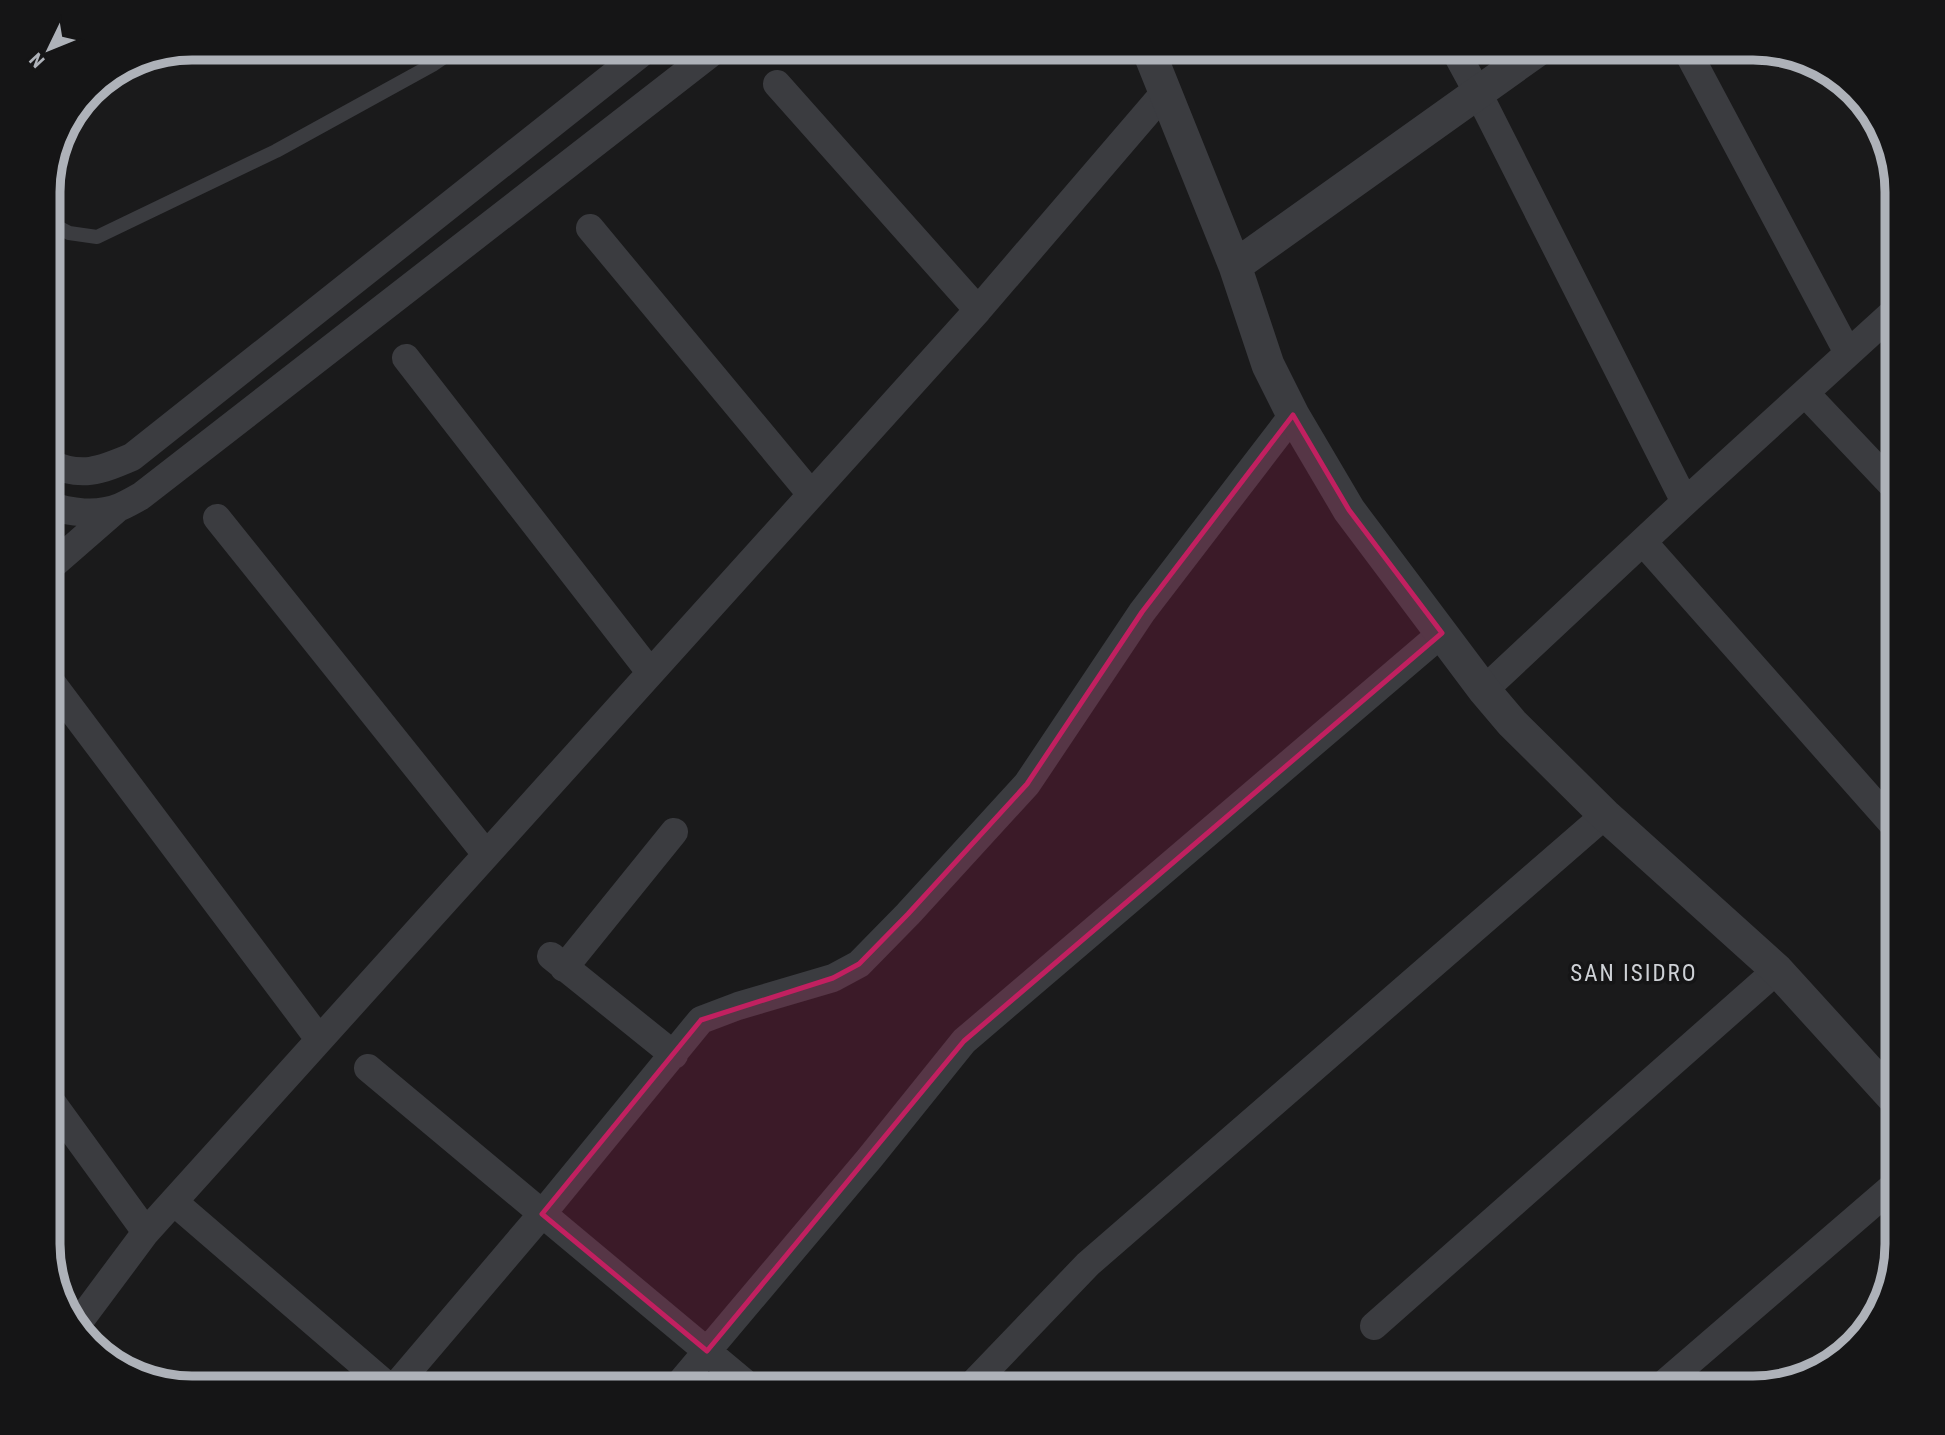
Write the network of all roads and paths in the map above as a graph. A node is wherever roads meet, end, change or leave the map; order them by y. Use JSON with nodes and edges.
{"nodes":[{"id":1,"x":440,"y":60,"type":"edge"},
{"id":2,"x":633,"y":60,"type":"edge"},
{"id":3,"x":702,"y":60,"type":"edge"},
{"id":4,"x":1152,"y":60,"type":"edge"},
{"id":5,"x":1460,"y":60,"type":"edge"},
{"id":6,"x":1524,"y":60,"type":"edge"},
{"id":7,"x":1692,"y":60,"type":"edge"},
{"id":8,"x":777,"y":84,"type":"dead end"},
{"id":9,"x":1165,"y":92,"type":"junction"},
{"id":10,"x":1478,"y":93,"type":"junction"},
{"id":11,"x":60,"y":228,"type":"edge"},
{"id":12,"x":590,"y":228,"type":"dead end"},
{"id":13,"x":1235,"y":266,"type":"junction"},
{"id":14,"x":978,"y":310,"type":"junction"},
{"id":15,"x":1885,"y":320,"type":"edge"},
{"id":16,"x":1848,"y":353,"type":"junction"},
{"id":17,"x":406,"y":358,"type":"dead end"},
{"id":18,"x":1805,"y":393,"type":"junction"},
{"id":19,"x":1293,"y":415,"type":"junction"},
{"id":20,"x":60,"y":466,"type":"edge"},
{"id":21,"x":1885,"y":477,"type":"edge"},
{"id":22,"x":811,"y":494,"type":"junction"},
{"id":23,"x":1685,"y":502,"type":"junction"},
{"id":24,"x":118,"y":508,"type":"junction"},
{"id":25,"x":60,"y":509,"type":"edge"},
{"id":26,"x":217,"y":518,"type":"dead end"},
{"id":27,"x":1643,"y":542,"type":"junction"},
{"id":28,"x":60,"y":559,"type":"edge"},
{"id":29,"x":1442,"y":634,"type":"junction"},
{"id":30,"x":650,"y":672,"type":"junction"},
{"id":31,"x":1484,"y":690,"type":"junction"},
{"id":32,"x":60,"y":694,"type":"edge"},
{"id":33,"x":1605,"y":815,"type":"junction"},
{"id":34,"x":1885,"y":815,"type":"edge"},
{"id":35,"x":674,"y":832,"type":"dead end"},
{"id":36,"x":486,"y":854,"type":"junction"},
{"id":37,"x":1777,"y":970,"type":"junction"},
{"id":38,"x":319,"y":1039,"type":"junction"},
{"id":39,"x":674,"y":1055,"type":"junction"},
{"id":40,"x":368,"y":1069,"type":"dead end"},
{"id":41,"x":1885,"y":1089,"type":"edge"},
{"id":42,"x":60,"y":1114,"type":"edge"},
{"id":43,"x":1885,"y":1193,"type":"edge"},
{"id":44,"x":174,"y":1202,"type":"junction"},
{"id":45,"x":542,"y":1214,"type":"junction"},
{"id":46,"x":146,"y":1232,"type":"junction"},
{"id":47,"x":82,"y":1317,"type":"edge"},
{"id":48,"x":1374,"y":1326,"type":"dead end"},
{"id":49,"x":707,"y":1352,"type":"junction"},
{"id":50,"x":378,"y":1376,"type":"edge"},
{"id":51,"x":402,"y":1376,"type":"edge"},
{"id":52,"x":686,"y":1376,"type":"edge"},
{"id":53,"x":736,"y":1376,"type":"edge"},
{"id":54,"x":981,"y":1376,"type":"edge"},
{"id":55,"x":1673,"y":1376,"type":"edge"}],
"edges":[{"from":1,"to":11,"type":"lane"},
{"from":2,"to":20,"type":"street"},
{"from":3,"to":24,"type":"street"},
{"from":4,"to":9,"type":"street"},
{"from":5,"to":10,"type":"street"},
{"from":6,"to":10,"type":"street"},
{"from":7,"to":16,"type":"street"},
{"from":8,"to":14,"type":"street"},
{"from":9,"to":13,"type":"street"},
{"from":9,"to":14,"type":"street"},
{"from":10,"to":13,"type":"street"},
{"from":10,"to":23,"type":"street"},
{"from":12,"to":22,"type":"street"},
{"from":13,"to":19,"type":"street"},
{"from":14,"to":22,"type":"street"},
{"from":15,"to":16,"type":"street"},
{"from":16,"to":18,"type":"street"},
{"from":17,"to":30,"type":"street"},
{"from":18,"to":21,"type":"street"},
{"from":18,"to":23,"type":"street"},
{"from":19,"to":29,"type":"street"},
{"from":19,"to":39,"type":"street"},
{"from":22,"to":30,"type":"street"},
{"from":23,"to":27,"type":"street"},
{"from":24,"to":25,"type":"street"},
{"from":24,"to":28,"type":"street"},
{"from":26,"to":36,"type":"street"},
{"from":27,"to":31,"type":"street"},
{"from":27,"to":34,"type":"street"},
{"from":29,"to":31,"type":"street"},
{"from":29,"to":49,"type":"street"},
{"from":30,"to":36,"type":"street"},
{"from":31,"to":33,"type":"street"},
{"from":32,"to":38,"type":"street"},
{"from":33,"to":37,"type":"street"},
{"from":33,"to":54,"type":"street"},
{"from":35,"to":39,"type":"street"},
{"from":36,"to":38,"type":"street"},
{"from":37,"to":41,"type":"street"},
{"from":37,"to":48,"type":"street"},
{"from":38,"to":44,"type":"street"},
{"from":39,"to":45,"type":"street"},
{"from":40,"to":45,"type":"street"},
{"from":42,"to":46,"type":"street"},
{"from":43,"to":55,"type":"street"},
{"from":44,"to":46,"type":"street"},
{"from":44,"to":50,"type":"street"},
{"from":45,"to":49,"type":"street"},
{"from":45,"to":51,"type":"street"},
{"from":46,"to":47,"type":"street"},
{"from":49,"to":52,"type":"street"},
{"from":49,"to":53,"type":"street"}]}
